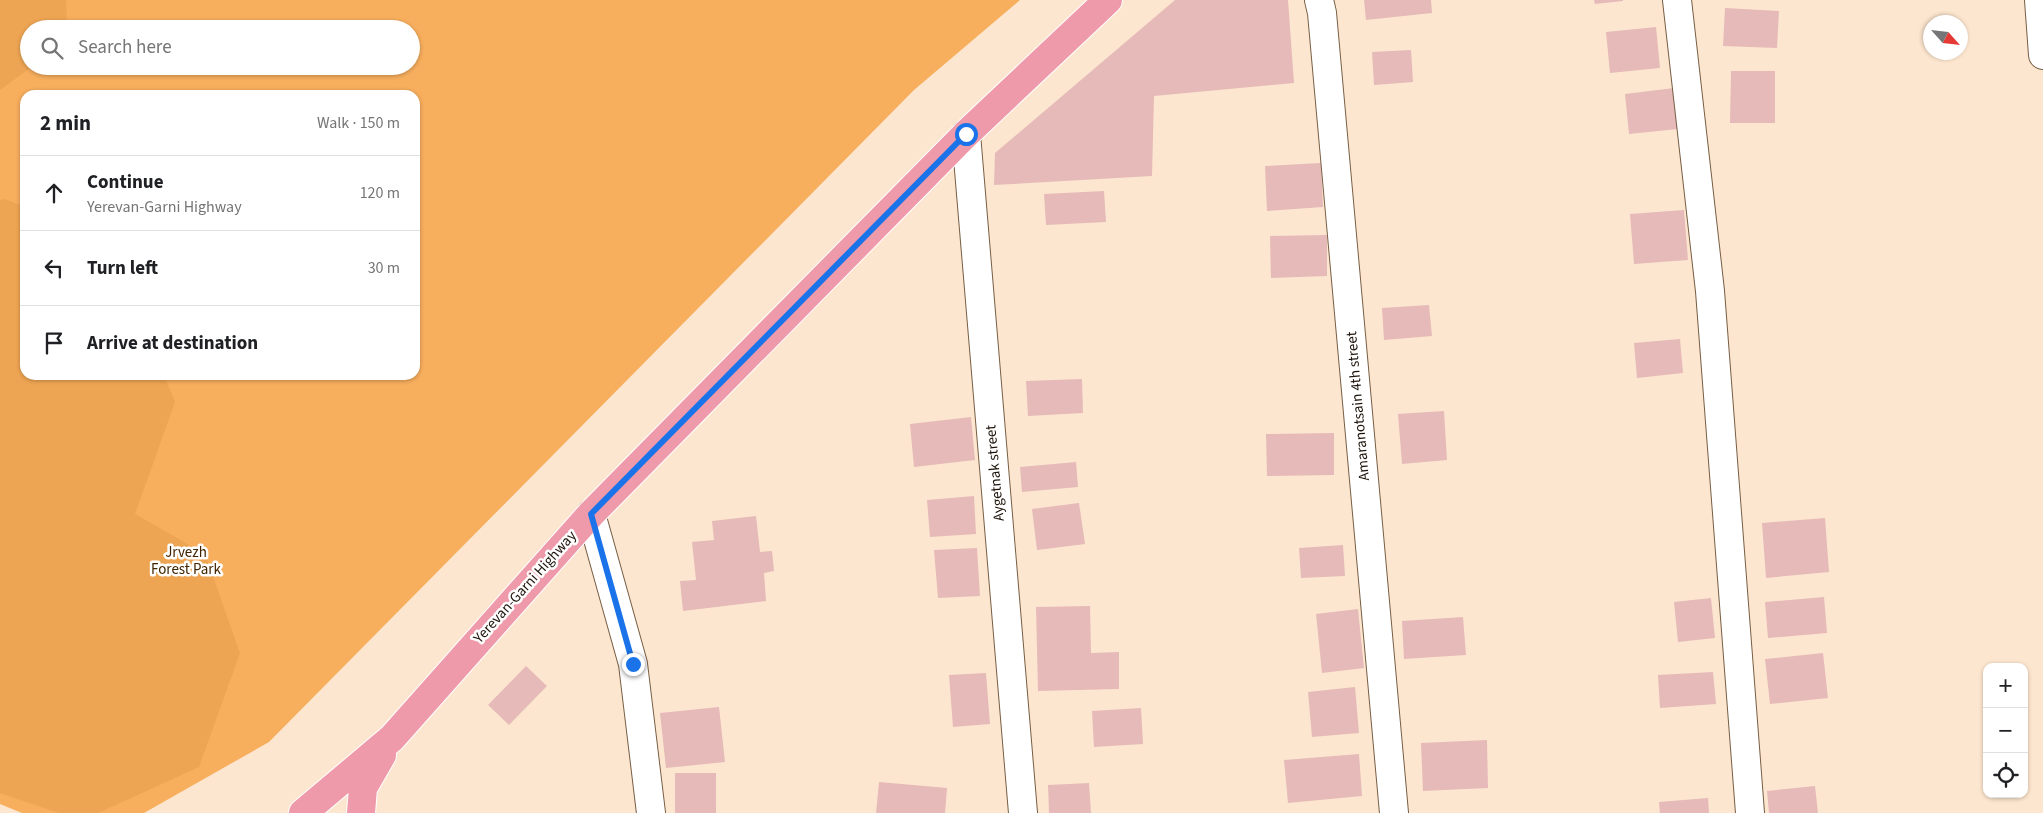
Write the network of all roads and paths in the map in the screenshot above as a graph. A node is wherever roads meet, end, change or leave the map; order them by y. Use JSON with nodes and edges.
{"nodes":[{"id":1,"x":1108,"y":0,"type":"edge"},
{"id":2,"x":1319,"y":0,"type":"edge"},
{"id":3,"x":1678,"y":0,"type":"edge"},
{"id":4,"x":2038,"y":0,"type":"edge"},
{"id":5,"x":2043,"y":55,"type":"edge"},
{"id":6,"x":966,"y":134,"type":"junction"},
{"id":7,"x":591,"y":514,"type":"junction"},
{"id":8,"x":392,"y":738,"type":"junction"},
{"id":9,"x":303,"y":813,"type":"edge"},
{"id":10,"x":360,"y":813,"type":"edge"},
{"id":11,"x":651,"y":813,"type":"edge"},
{"id":12,"x":1023,"y":813,"type":"edge"},
{"id":13,"x":1394,"y":813,"type":"edge"},
{"id":14,"x":1750,"y":813,"type":"edge"}],
"edges":[{"from":1,"to":6,"type":"main road","name":"Yerevan-Garni Highway"},
{"from":2,"to":13,"type":"street","name":"Amaranotsain 4th street"},
{"from":3,"to":14,"type":"street"},
{"from":4,"to":5,"type":"street"},
{"from":6,"to":7,"type":"main road","name":"Yerevan-Garni Highway"},
{"from":6,"to":12,"type":"street","name":"Aygetnak street"},
{"from":7,"to":8,"type":"main road","name":"Yerevan-Garni Highway"},
{"from":7,"to":11,"type":"street"},
{"from":8,"to":9,"type":"main road","name":"Yerevan-Garni Highway"},
{"from":8,"to":10,"type":"main road"}]}
